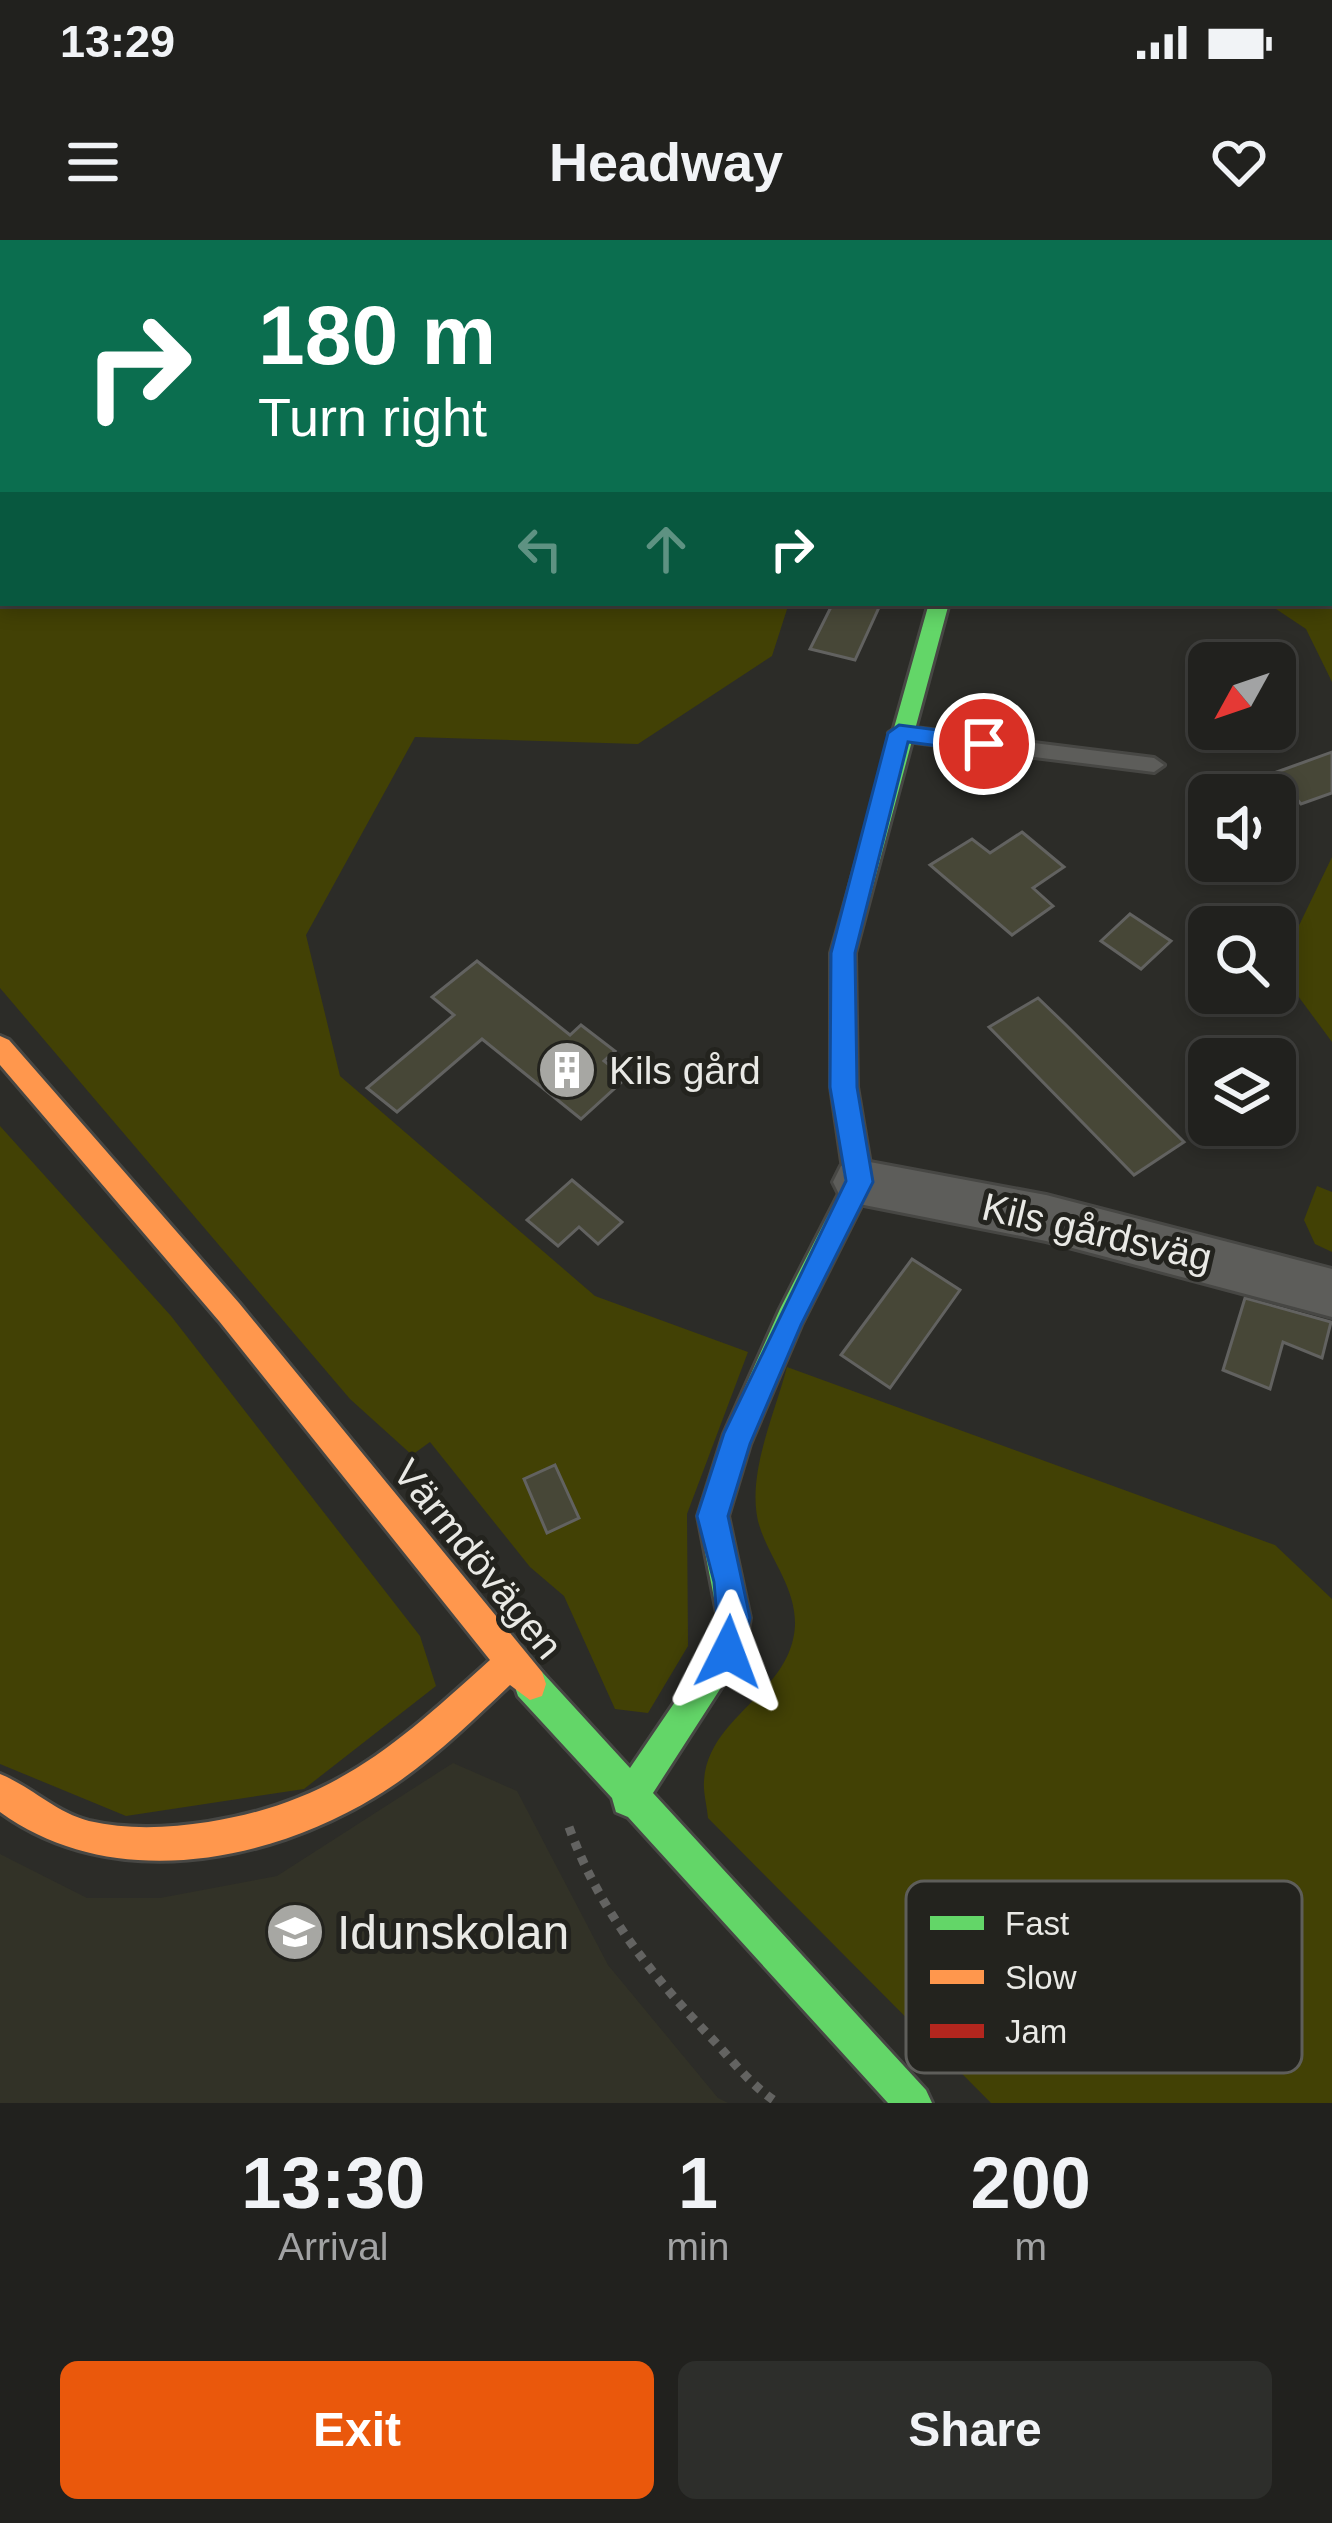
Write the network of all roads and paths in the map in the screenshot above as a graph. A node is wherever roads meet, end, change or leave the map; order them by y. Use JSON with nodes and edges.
{"nodes":[{"id":1,"x":938,"y":606,"type":"edge"},
{"id":2,"x":899,"y":733,"type":"junction"},
{"id":3,"x":1154,"y":765,"type":"dead end"},
{"id":4,"x":0,"y":1047,"type":"edge"},
{"id":5,"x":860,"y":1182,"type":"junction"},
{"id":6,"x":1332,"y":1293,"type":"edge"},
{"id":7,"x":511,"y":1664,"type":"junction"},
{"id":8,"x":0,"y":1791,"type":"edge"},
{"id":9,"x":628,"y":1800,"type":"junction"},
{"id":10,"x":563,"y":1810,"type":"dead end"},
{"id":11,"x":778,"y":2103,"type":"edge"},
{"id":12,"x":913,"y":2103,"type":"edge"}],
"edges":[{"from":1,"to":2,"type":"street"},
{"from":2,"to":3,"type":"lane"},
{"from":2,"to":5,"type":"street"},
{"from":4,"to":7,"type":"street","name":"Värmdövägen"},
{"from":5,"to":6,"type":"street","name":"Kils gårdsväg"},
{"from":5,"to":9,"type":"street"},
{"from":7,"to":8,"type":"street"},
{"from":7,"to":9,"type":"street","name":"Värmdövägen"},
{"from":9,"to":12,"type":"street","name":"Värmdövägen"},
{"from":10,"to":11,"type":"path"}]}
